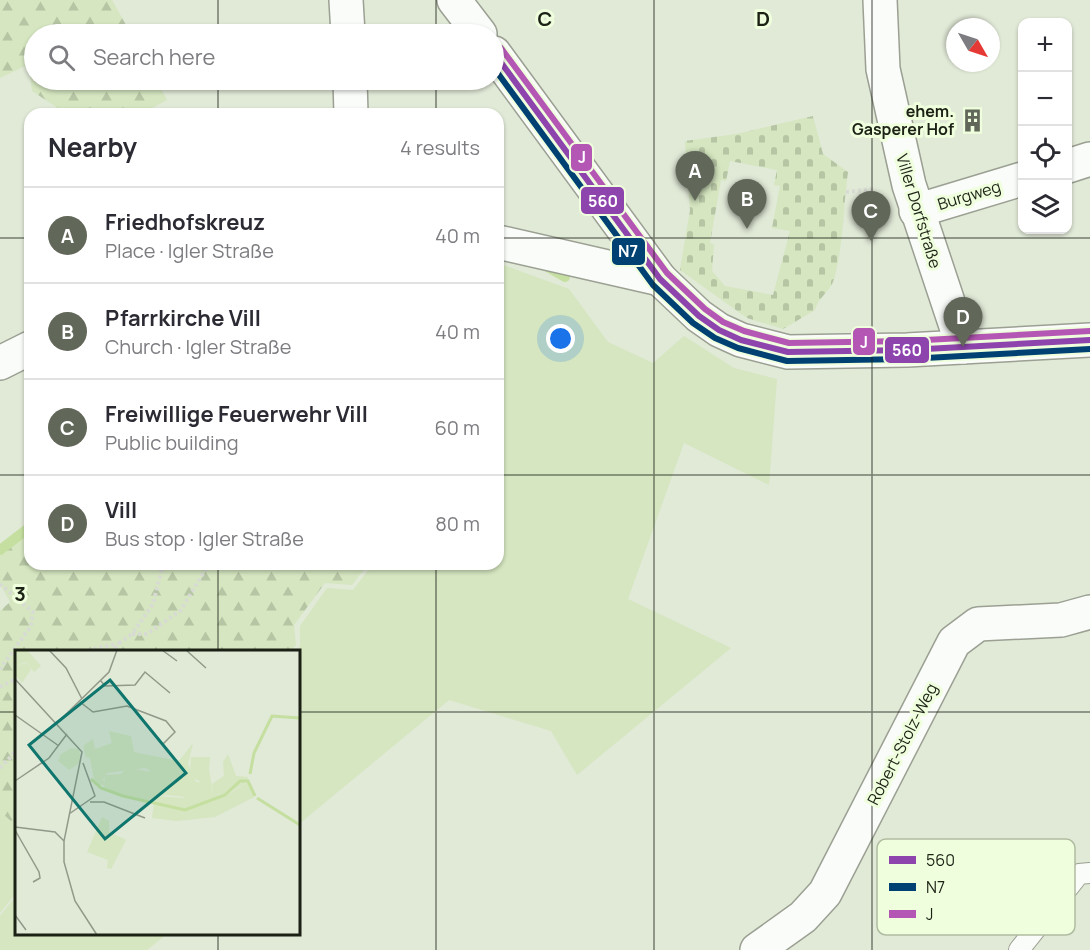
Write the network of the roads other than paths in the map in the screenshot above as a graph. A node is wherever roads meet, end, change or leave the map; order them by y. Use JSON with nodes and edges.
{"nodes":[{"id":1,"x":346,"y":0,"type":"edge"},
{"id":2,"x":454,"y":0,"type":"edge"},
{"id":3,"x":880,"y":0,"type":"edge"},
{"id":4,"x":347,"y":24,"type":"edge"},
{"id":5,"x":472,"y":24,"type":"edge"},
{"id":6,"x":504,"y":67,"type":"edge"},
{"id":7,"x":1090,"y":159,"type":"edge"},
{"id":8,"x":1072,"y":165,"type":"edge"},
{"id":9,"x":1020,"y":180,"type":"edge"},
{"id":10,"x":916,"y":211,"type":"junction"},
{"id":11,"x":504,"y":243,"type":"edge"},
{"id":12,"x":660,"y":279,"type":"junction"},
{"id":13,"x":1090,"y":346,"type":"edge"},
{"id":14,"x":963,"y":347,"type":"junction"},
{"id":15,"x":24,"y":351,"type":"edge"},
{"id":16,"x":0,"y":363,"type":"edge"},
{"id":17,"x":1090,"y":612,"type":"edge"},
{"id":18,"x":1090,"y":873,"type":"edge"},
{"id":19,"x":1075,"y":878,"type":"edge"},
{"id":20,"x":1031,"y":935,"type":"edge"},
{"id":21,"x":757,"y":950,"type":"edge"},
{"id":22,"x":1019,"y":950,"type":"edge"}],
"edges":[{"from":1,"to":4,"type":"street"},
{"from":2,"to":5,"type":"street"},
{"from":3,"to":10,"type":"street","name":"Viller Dorfstraße"},
{"from":6,"to":12,"type":"street"},
{"from":7,"to":8,"type":"street"},
{"from":9,"to":10,"type":"street","name":"Burgweg"},
{"from":10,"to":14,"type":"street","name":"Viller Dorfstraße"},
{"from":11,"to":12,"type":"street"},
{"from":12,"to":14,"type":"street"},
{"from":13,"to":14,"type":"street"},
{"from":15,"to":16,"type":"street"},
{"from":17,"to":21,"type":"street","name":"Robert-Stolz-Weg"},
{"from":18,"to":19,"type":"lane"},
{"from":20,"to":22,"type":"lane"}]}
